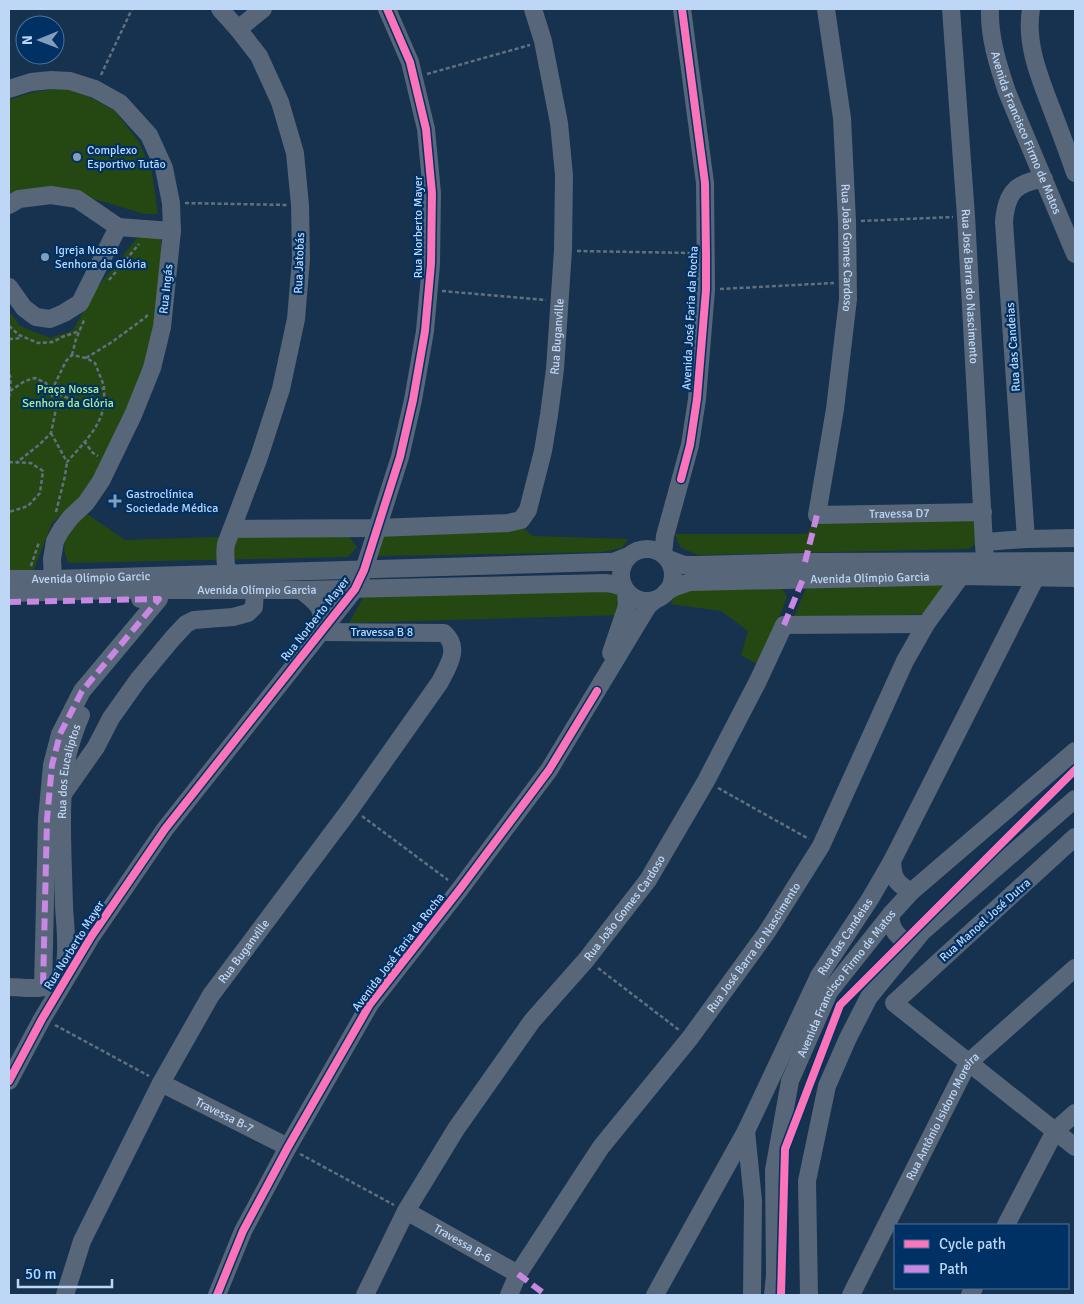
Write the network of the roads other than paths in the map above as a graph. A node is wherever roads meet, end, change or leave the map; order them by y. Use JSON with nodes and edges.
{"nodes":[{"id":1,"x":220,"y":9,"type":"edge"},
{"id":2,"x":263,"y":9,"type":"edge"},
{"id":3,"x":387,"y":9,"type":"edge"},
{"id":4,"x":533,"y":9,"type":"edge"},
{"id":5,"x":682,"y":9,"type":"edge"},
{"id":6,"x":826,"y":9,"type":"edge"},
{"id":7,"x":951,"y":9,"type":"edge"},
{"id":8,"x":990,"y":9,"type":"edge"},
{"id":9,"x":1031,"y":9,"type":"edge"},
{"id":10,"x":238,"y":29,"type":"junction"},
{"id":11,"x":9,"y":89,"type":"edge"},
{"id":12,"x":1075,"y":172,"type":"edge"},
{"id":13,"x":1044,"y":179,"type":"junction"},
{"id":14,"x":9,"y":206,"type":"edge"},
{"id":15,"x":118,"y":227,"type":"junction"},
{"id":16,"x":172,"y":231,"type":"junction"},
{"id":17,"x":1075,"y":254,"type":"edge"},
{"id":18,"x":9,"y":287,"type":"edge"},
{"id":19,"x":681,"y":479,"type":"junction"},
{"id":20,"x":983,"y":512,"type":"junction"},
{"id":21,"x":817,"y":515,"type":"joint"},
{"id":22,"x":376,"y":528,"type":"junction"},
{"id":23,"x":232,"y":529,"type":"junction"},
{"id":24,"x":1075,"y":538,"type":"edge"},
{"id":25,"x":1026,"y":539,"type":"junction"},
{"id":26,"x":985,"y":542,"type":"junction"},
{"id":27,"x":633,"y":553,"type":"junction"},
{"id":28,"x":665,"y":557,"type":"junction"},
{"id":29,"x":985,"y":562,"type":"junction"},
{"id":30,"x":1075,"y":562,"type":"edge"},
{"id":31,"x":364,"y":570,"type":"junction"},
{"id":32,"x":961,"y":576,"type":"junction"},
{"id":33,"x":1036,"y":577,"type":"junction"},
{"id":34,"x":1075,"y":578,"type":"edge"},
{"id":35,"x":9,"y":579,"type":"edge"},
{"id":36,"x":53,"y":579,"type":"junction"},
{"id":37,"x":230,"y":582,"type":"junction"},
{"id":38,"x":173,"y":583,"type":"junction"},
{"id":39,"x":255,"y":589,"type":"junction"},
{"id":40,"x":355,"y":589,"type":"junction"},
{"id":41,"x":625,"y":589,"type":"junction"},
{"id":42,"x":301,"y":590,"type":"junction"},
{"id":43,"x":9,"y":593,"type":"edge"},
{"id":44,"x":661,"y":596,"type":"junction"},
{"id":45,"x":9,"y":602,"type":"edge"},
{"id":46,"x":926,"y":624,"type":"junction"},
{"id":47,"x":320,"y":632,"type":"junction"},
{"id":48,"x":444,"y":633,"type":"joint"},
{"id":49,"x":597,"y":691,"type":"junction"},
{"id":50,"x":1075,"y":751,"type":"edge"},
{"id":51,"x":63,"y":794,"type":"junction"},
{"id":52,"x":1075,"y":800,"type":"edge"},
{"id":53,"x":1075,"y":837,"type":"edge"},
{"id":54,"x":892,"y":861,"type":"junction"},
{"id":55,"x":904,"y":888,"type":"junction"},
{"id":56,"x":870,"y":899,"type":"junction"},
{"id":57,"x":890,"y":914,"type":"junction"},
{"id":58,"x":91,"y":937,"type":"junction"},
{"id":59,"x":65,"y":942,"type":"junction"},
{"id":60,"x":913,"y":943,"type":"junction"},
{"id":61,"x":1075,"y":968,"type":"edge"},
{"id":62,"x":9,"y":987,"type":"edge"},
{"id":63,"x":43,"y":987,"type":"junction"},
{"id":64,"x":46,"y":1012,"type":"junction"},
{"id":65,"x":968,"y":1063,"type":"junction"},
{"id":66,"x":9,"y":1081,"type":"edge"},
{"id":67,"x":161,"y":1083,"type":"junction"},
{"id":68,"x":1075,"y":1113,"type":"edge"},
{"id":69,"x":746,"y":1131,"type":"junction"},
{"id":70,"x":1055,"y":1131,"type":"junction"},
{"id":71,"x":288,"y":1147,"type":"junction"},
{"id":72,"x":1075,"y":1147,"type":"edge"},
{"id":73,"x":406,"y":1212,"type":"junction"},
{"id":74,"x":1007,"y":1224,"type":"edge"},
{"id":75,"x":518,"y":1274,"type":"junction"},
{"id":76,"x":65,"y":1295,"type":"edge"},
{"id":77,"x":216,"y":1295,"type":"edge"},
{"id":78,"x":365,"y":1295,"type":"edge"},
{"id":79,"x":509,"y":1295,"type":"edge"},
{"id":80,"x":655,"y":1295,"type":"edge"},
{"id":81,"x":752,"y":1295,"type":"edge"},
{"id":82,"x":773,"y":1295,"type":"edge"},
{"id":83,"x":809,"y":1295,"type":"edge"},
{"id":84,"x":851,"y":1295,"type":"edge"}],
"edges":[{"from":1,"to":10,"type":"street","name":"Rua Jatobás"},
{"from":2,"to":10,"type":"street"},
{"from":3,"to":22,"type":"street","name":"Rua Norberto Mayer"},
{"from":4,"to":22,"type":"street","name":"Rua Buganville"},
{"from":5,"to":19,"type":"street","name":"Avenida José Faria da Rocha"},
{"from":6,"to":21,"type":"street","name":"Rua João Gomes Cardoso"},
{"from":7,"to":20,"type":"street","name":"Rua José Barra do Nascimento"},
{"from":8,"to":13,"type":"street","name":"Avenida Francisco Firmo de Matos"},
{"from":9,"to":12,"type":"street"},
{"from":10,"to":23,"type":"street","name":"Rua Jatobás"},
{"from":11,"to":16,"type":"street","name":"Rua Ingás"},
{"from":13,"to":17,"type":"street","name":"Avenida Francisco Firmo de Matos"},
{"from":13,"to":25,"type":"street","name":"Rua das Candeias"},
{"from":14,"to":15,"type":"street"},
{"from":15,"to":16,"type":"street"},
{"from":15,"to":18,"type":"street"},
{"from":16,"to":36,"type":"street","name":"Rua Ingás"},
{"from":19,"to":27,"type":"street","name":"Avenida José Faria da Rocha"},
{"from":19,"to":28,"type":"street","name":"Avenida José Faria da Rocha"},
{"from":20,"to":21,"type":"street","name":"Travessa D7"},
{"from":20,"to":26,"type":"street","name":"Rua José Barra do Nascimento"},
{"from":22,"to":23,"type":"street"},
{"from":22,"to":31,"type":"street","name":"Rua Norberto Mayer"},
{"from":23,"to":37,"type":"street","name":"Rua Jatobás"},
{"from":24,"to":25,"type":"street"},
{"from":25,"to":26,"type":"street"},
{"from":26,"to":29,"type":"street","name":"Rua José Barra do Nascimento"},
{"from":27,"to":28,"type":"street"},
{"from":27,"to":31,"type":"street","name":"Avenida Olímpio Garcia"},
{"from":27,"to":41,"type":"street"},
{"from":28,"to":29,"type":"street","name":"Avenida Olímpio Garcia"},
{"from":28,"to":44,"type":"street"},
{"from":29,"to":30,"type":"street","name":"Avenida Olímpio Garcia"},
{"from":31,"to":37,"type":"street","name":"Avenida Olímpio Garcia"},
{"from":31,"to":40,"type":"street","name":"Rua Norberto Mayer"},
{"from":32,"to":33,"type":"street","name":"Avenida Olímpio Garcia"},
{"from":32,"to":44,"type":"street","name":"Avenida Olímpio Garcia"},
{"from":32,"to":46,"type":"street","name":"Rua José Barra do Nascimento"},
{"from":33,"to":34,"type":"street","name":"Avenida Olímpio Garcia"},
{"from":33,"to":54,"type":"street","name":"Rua das Candeias"},
{"from":35,"to":36,"type":"street","name":"Avenida Olímpio Garcic"},
{"from":36,"to":38,"type":"street","name":"Avenida Olímpio Garcic"},
{"from":37,"to":38,"type":"street","name":"Avenida Olímpio Garcia"},
{"from":37,"to":39,"type":"street","name":"Avenida Olímpio Garcia"},
{"from":38,"to":43,"type":"street","name":"Avenida Olímpio Garcia"},
{"from":38,"to":51,"type":"street","name":"Rua dos Eucaliptos"},
{"from":39,"to":42,"type":"street","name":"Avenida Olímpio Garcia"},
{"from":39,"to":51,"type":"street"},
{"from":40,"to":41,"type":"street","name":"Avenida Olímpio Garcia"},
{"from":40,"to":42,"type":"street","name":"Avenida Olímpio Garcia"},
{"from":40,"to":47,"type":"street","name":"Rua Norberto Mayer"},
{"from":41,"to":44,"type":"street"},
{"from":41,"to":49,"type":"street","name":"Avenida José Faria da Rocha"},
{"from":42,"to":47,"type":"street","name":"Rua Norberto Mayer"},
{"from":44,"to":49,"type":"street","name":"Avenida José Faria da Rocha"},
{"from":45,"to":63,"type":"street"},
{"from":46,"to":73,"type":"street","name":"Rua João Gomes Cardoso"},
{"from":46,"to":75,"type":"street","name":"Rua José Barra do Nascimento"},
{"from":47,"to":48,"type":"street","name":"Travessa B 8"},
{"from":47,"to":58,"type":"street","name":"Rua Norberto Mayer"},
{"from":48,"to":67,"type":"street","name":"Rua Buganville"},
{"from":49,"to":71,"type":"street","name":"Avenida José Faria da Rocha"},
{"from":50,"to":55,"type":"street","name":"Avenida Francisco Firmo de Matos"},
{"from":51,"to":59,"type":"street","name":"Rua dos Eucaliptos"},
{"from":52,"to":60,"type":"street","name":"Avenida Francisco Firmo de Matos"},
{"from":53,"to":65,"type":"street","name":"Rua Manoel José Dutra"},
{"from":54,"to":55,"type":"street"},
{"from":54,"to":56,"type":"street","name":"Rua das Candeias"},
{"from":55,"to":56,"type":"street"},
{"from":55,"to":57,"type":"street","name":"Avenida Francisco Firmo de Matos"},
{"from":56,"to":69,"type":"street","name":"Rua das Candeias"},
{"from":57,"to":60,"type":"street"},
{"from":57,"to":82,"type":"street","name":"Avenida Francisco Firmo de Matos"},
{"from":58,"to":59,"type":"street"},
{"from":58,"to":64,"type":"street","name":"Rua Norberto Mayer"},
{"from":59,"to":63,"type":"street","name":"Rua dos Eucaliptos"},
{"from":60,"to":83,"type":"street","name":"Avenida Francisco Firmo de Matos"},
{"from":61,"to":65,"type":"street","name":"Rua Antônio Isidoro Moreira"},
{"from":62,"to":63,"type":"street"},
{"from":63,"to":64,"type":"street"},
{"from":64,"to":66,"type":"street","name":"Rua Norberto Mayer"},
{"from":65,"to":70,"type":"street"},
{"from":65,"to":84,"type":"street","name":"Rua Antônio Isidoro Moreira"},
{"from":67,"to":71,"type":"street","name":"Travessa B-7"},
{"from":67,"to":76,"type":"street","name":"Rua Buganville"},
{"from":68,"to":70,"type":"street"},
{"from":69,"to":80,"type":"street","name":"Rua das Candeias"},
{"from":69,"to":81,"type":"street"},
{"from":70,"to":72,"type":"street"},
{"from":70,"to":74,"type":"street"},
{"from":71,"to":77,"type":"street","name":"Avenida José Faria da Rocha"},
{"from":73,"to":75,"type":"street","name":"Travessa B-6"},
{"from":73,"to":78,"type":"street","name":"Rua João Gomes Cardoso"},
{"from":75,"to":79,"type":"street","name":"Rua José Barra do Nascimento"}]}
